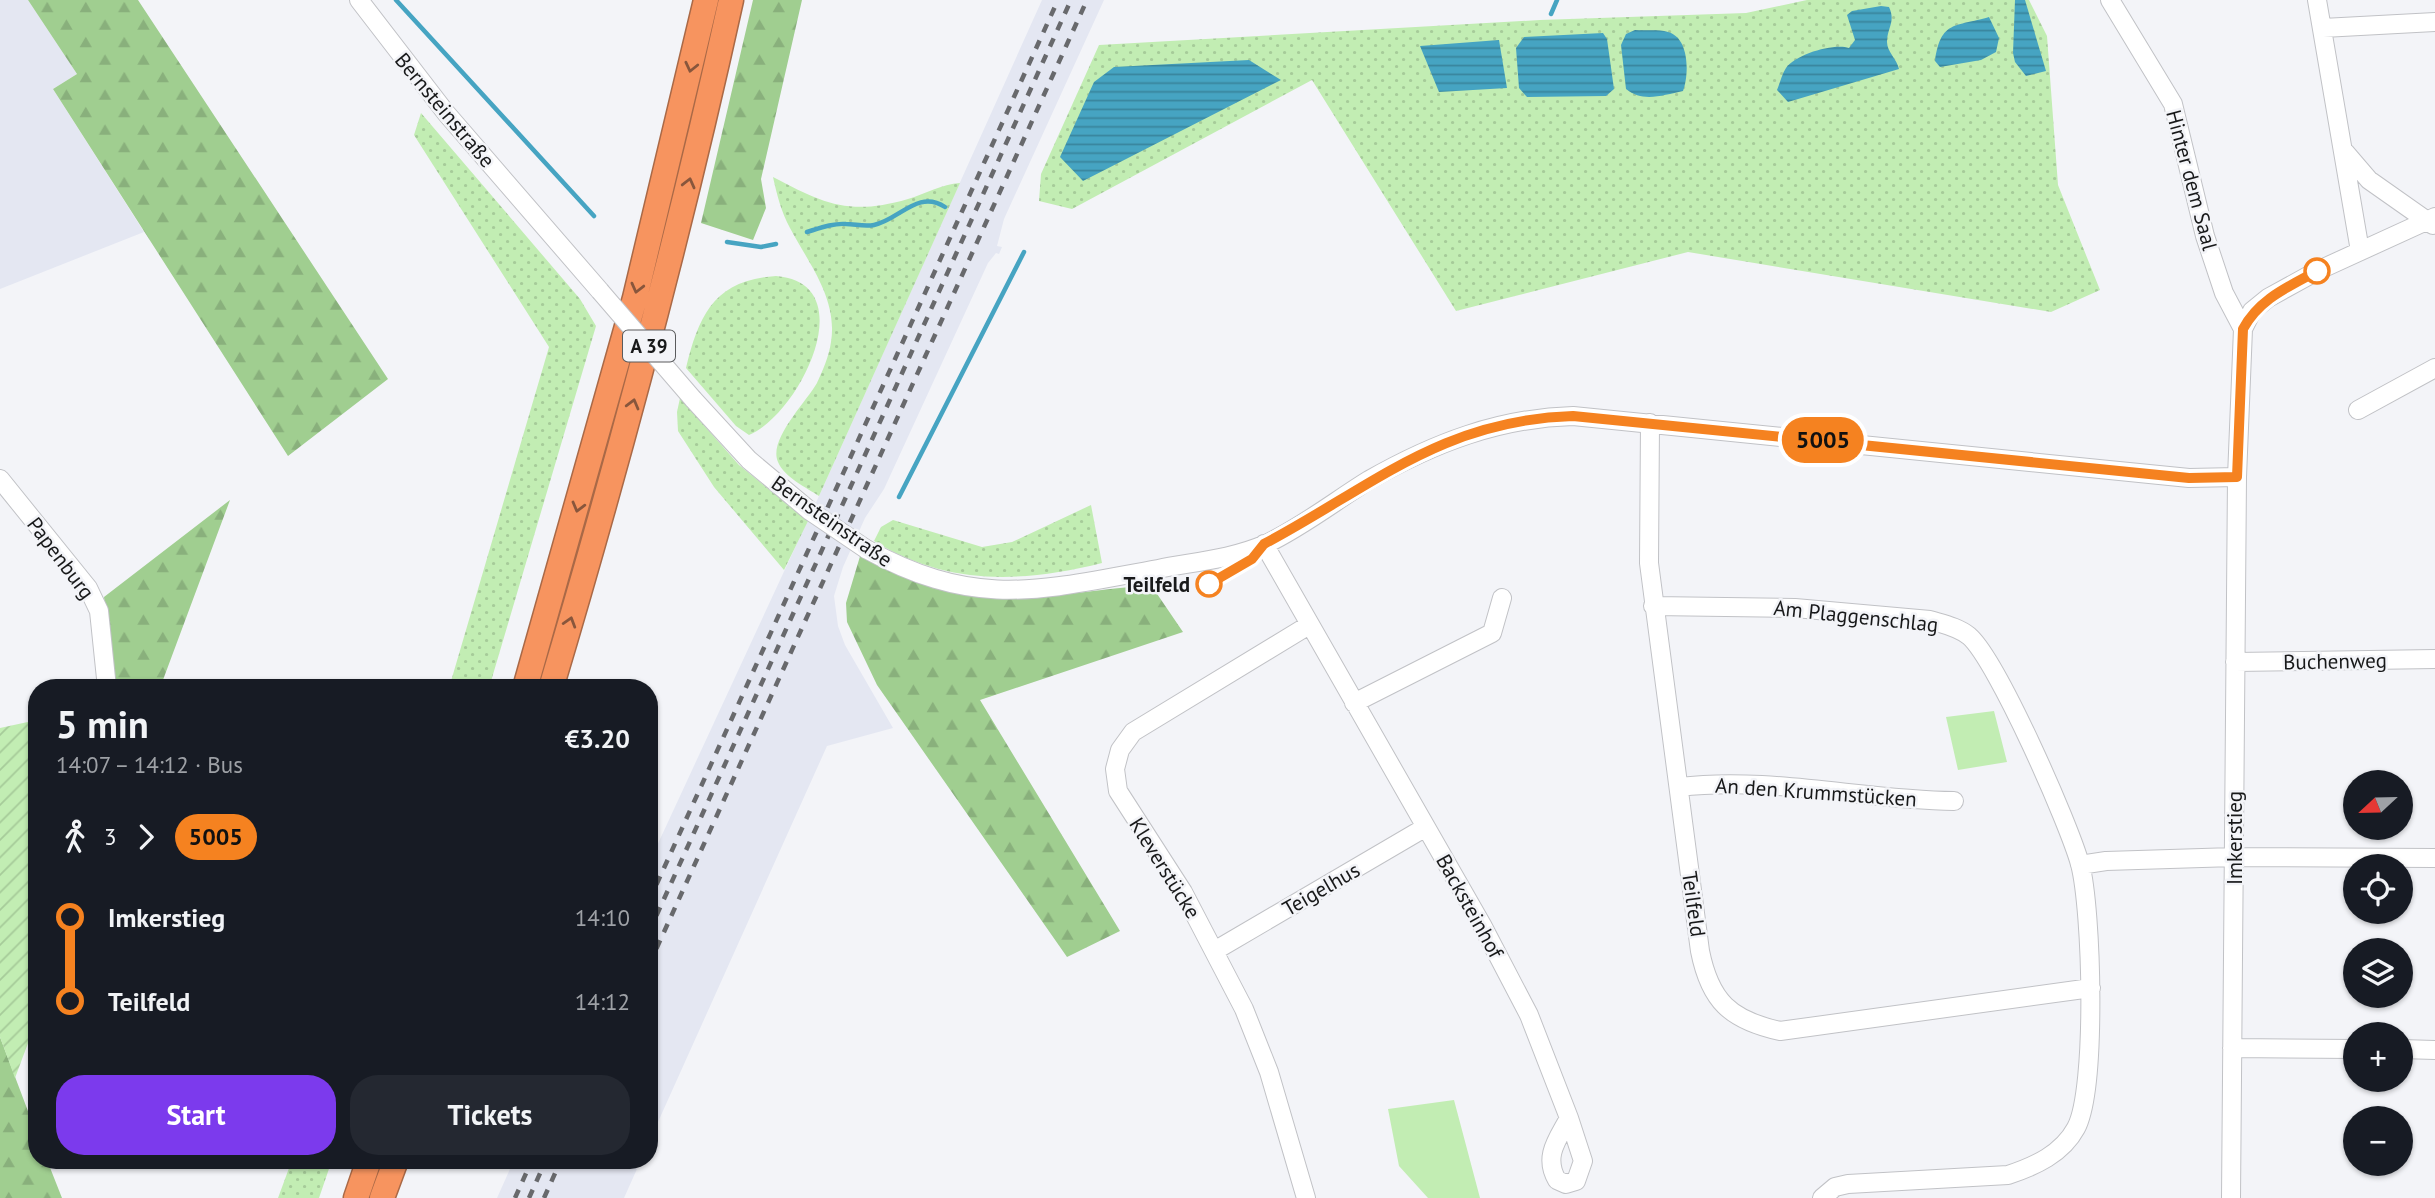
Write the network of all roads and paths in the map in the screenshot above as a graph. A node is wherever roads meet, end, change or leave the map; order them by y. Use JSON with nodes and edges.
{"nodes":[{"id":1,"x":359,"y":0,"type":"edge"},
{"id":2,"x":706,"y":0,"type":"edge"},
{"id":3,"x":732,"y":0,"type":"edge"},
{"id":4,"x":2110,"y":0,"type":"edge"},
{"id":5,"x":2318,"y":0,"type":"edge"},
{"id":6,"x":2435,"y":22,"type":"edge"},
{"id":7,"x":2323,"y":28,"type":"junction"},
{"id":8,"x":2345,"y":152,"type":"junction"},
{"id":9,"x":2433,"y":221,"type":"edge"},
{"id":10,"x":2360,"y":251,"type":"junction"},
{"id":11,"x":2243,"y":329,"type":"junction"},
{"id":12,"x":2435,"y":368,"type":"edge"},
{"id":13,"x":2358,"y":410,"type":"dead end"},
{"id":14,"x":1650,"y":423,"type":"junction"},
{"id":15,"x":2237,"y":477,"type":"junction"},
{"id":16,"x":0,"y":479,"type":"edge"},
{"id":17,"x":1264,"y":544,"type":"junction"},
{"id":18,"x":1502,"y":597,"type":"dead end"},
{"id":19,"x":1653,"y":606,"type":"junction"},
{"id":20,"x":1309,"y":625,"type":"junction"},
{"id":21,"x":2435,"y":659,"type":"edge"},
{"id":22,"x":2235,"y":662,"type":"junction"},
{"id":23,"x":106,"y":679,"type":"edge"},
{"id":24,"x":528,"y":679,"type":"edge"},
{"id":25,"x":554,"y":679,"type":"edge"},
{"id":26,"x":1354,"y":703,"type":"junction"},
{"id":27,"x":1679,"y":787,"type":"junction"},
{"id":28,"x":1954,"y":801,"type":"dead end"},
{"id":29,"x":1426,"y":827,"type":"junction"},
{"id":30,"x":2234,"y":857,"type":"junction"},
{"id":31,"x":2435,"y":859,"type":"edge"},
{"id":32,"x":2080,"y":865,"type":"junction"},
{"id":33,"x":1216,"y":950,"type":"junction"},
{"id":34,"x":2091,"y":988,"type":"junction"},
{"id":35,"x":2232,"y":1048,"type":"junction"},
{"id":36,"x":2343,"y":1049,"type":"edge"},
{"id":37,"x":2413,"y":1049,"type":"edge"},
{"id":38,"x":2435,"y":1049,"type":"edge"},
{"id":39,"x":1569,"y":1118,"type":"dead end"},
{"id":40,"x":366,"y":1169,"type":"edge"},
{"id":41,"x":393,"y":1169,"type":"edge"},
{"id":42,"x":1881,"y":1191,"type":"edge"},
{"id":43,"x":356,"y":1198,"type":"edge"},
{"id":44,"x":382,"y":1198,"type":"edge"},
{"id":45,"x":1306,"y":1198,"type":"edge"},
{"id":46,"x":1822,"y":1198,"type":"edge"},
{"id":47,"x":2231,"y":1198,"type":"edge"}],
"edges":[{"from":1,"to":17,"type":"street","name":"Bernsteinstraße","bridge":true},
{"from":2,"to":24,"type":"highway","number":"A 39","one_way":true},
{"from":25,"to":3,"type":"highway","number":"A 39","one_way":true},
{"from":4,"to":11,"type":"street","name":"Hinter dem Saal"},
{"from":5,"to":7,"type":"street"},
{"from":6,"to":7,"type":"street"},
{"from":7,"to":8,"type":"street"},
{"from":8,"to":9,"type":"street"},
{"from":8,"to":10,"type":"street"},
{"from":9,"to":10,"type":"street"},
{"from":10,"to":11,"type":"street"},
{"from":11,"to":15,"type":"street","name":"Imkerstieg"},
{"from":12,"to":13,"type":"street"},
{"from":14,"to":15,"type":"street","name":"Bernsteinstraße"},
{"from":14,"to":17,"type":"street","name":"Bernsteinstraße"},
{"from":14,"to":19,"type":"street","name":"Teilfeld"},
{"from":15,"to":22,"type":"street","name":"Imkerstieg"},
{"from":16,"to":23,"type":"street","name":"Papenburg"},
{"from":17,"to":20,"type":"street","name":"Backsteinhof"},
{"from":18,"to":26,"type":"street"},
{"from":19,"to":27,"type":"street","name":"Teilfeld"},
{"from":19,"to":32,"type":"street","name":"Am Plaggenschlag"},
{"from":20,"to":26,"type":"street","name":"Backsteinhof"},
{"from":20,"to":33,"type":"street","name":"Kleverstücke"},
{"from":21,"to":22,"type":"street","name":"Buchenweg"},
{"from":22,"to":30,"type":"street","name":"Imkerstieg"},
{"from":26,"to":29,"type":"street","name":"Backsteinhof"},
{"from":27,"to":28,"type":"street","name":"An den Krummstücken"},
{"from":27,"to":34,"type":"street","name":"Teilfeld"},
{"from":29,"to":33,"type":"street","name":"Teigelhus"},
{"from":29,"to":39,"type":"street","name":"Backsteinhof"},
{"from":30,"to":31,"type":"street"},
{"from":30,"to":32,"type":"street"},
{"from":30,"to":35,"type":"street","name":"Imkerstieg"},
{"from":32,"to":34,"type":"street","name":"Am Plaggenschlag"},
{"from":33,"to":45,"type":"street","name":"Kleverstücke"},
{"from":34,"to":42,"type":"street","name":"Am Plaggenschlag"},
{"from":35,"to":36,"type":"street"},
{"from":35,"to":47,"type":"street","name":"Imkerstieg"},
{"from":37,"to":38,"type":"street"},
{"from":40,"to":43,"type":"highway"},
{"from":41,"to":44,"type":"highway"},
{"from":42,"to":46,"type":"street","name":"Am Plaggenschlag"}]}
